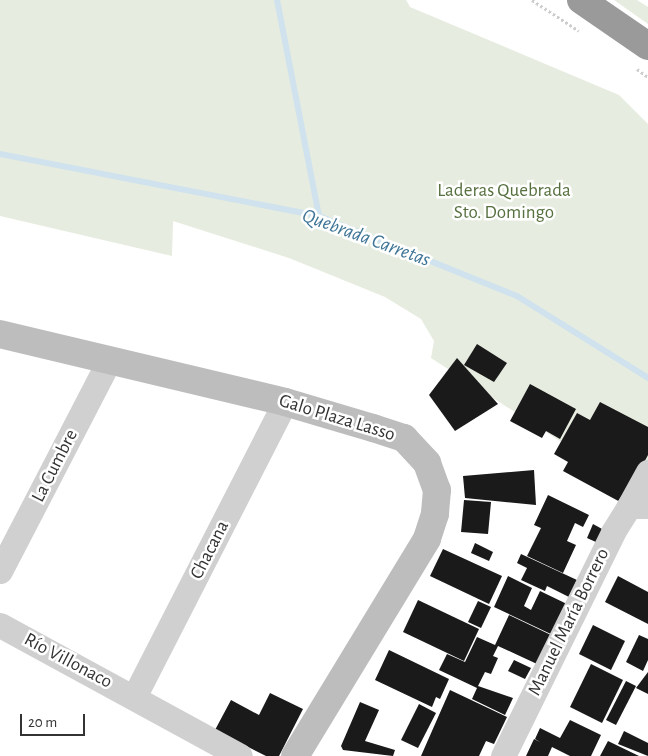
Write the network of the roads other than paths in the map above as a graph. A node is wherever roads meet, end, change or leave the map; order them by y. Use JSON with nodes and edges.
{"nodes":[{"id":1,"x":581,"y":0,"type":"edge"},
{"id":2,"x":648,"y":46,"type":"edge"},
{"id":3,"x":0,"y":334,"type":"edge"},
{"id":4,"x":109,"y":361,"type":"junction"},
{"id":5,"x":285,"y":402,"type":"junction"},
{"id":6,"x":648,"y":472,"type":"edge"},
{"id":7,"x":638,"y":506,"type":"edge"},
{"id":8,"x":0,"y":571,"type":"edge"},
{"id":9,"x":0,"y":625,"type":"edge"},
{"id":10,"x":134,"y":698,"type":"junction"},
{"id":11,"x":240,"y":756,"type":"edge"},
{"id":12,"x":295,"y":756,"type":"edge"},
{"id":13,"x":504,"y":756,"type":"edge"}],
"edges":[{"from":1,"to":2,"type":"highway"},
{"from":3,"to":4,"type":"street","name":"Galo Plaza Lasso"},
{"from":4,"to":5,"type":"street","name":"Galo Plaza Lasso"},
{"from":4,"to":8,"type":"street","name":"La Cumbre"},
{"from":5,"to":10,"type":"street","name":"Chacana"},
{"from":5,"to":12,"type":"street","name":"Galo Plaza Lasso"},
{"from":6,"to":7,"type":"street","name":"Manuel María Borrero"},
{"from":7,"to":13,"type":"street","name":"Manuel María Borrero"},
{"from":9,"to":10,"type":"street","name":"Río Villonaco"},
{"from":10,"to":11,"type":"street","name":"Río Villonaco"}]}
